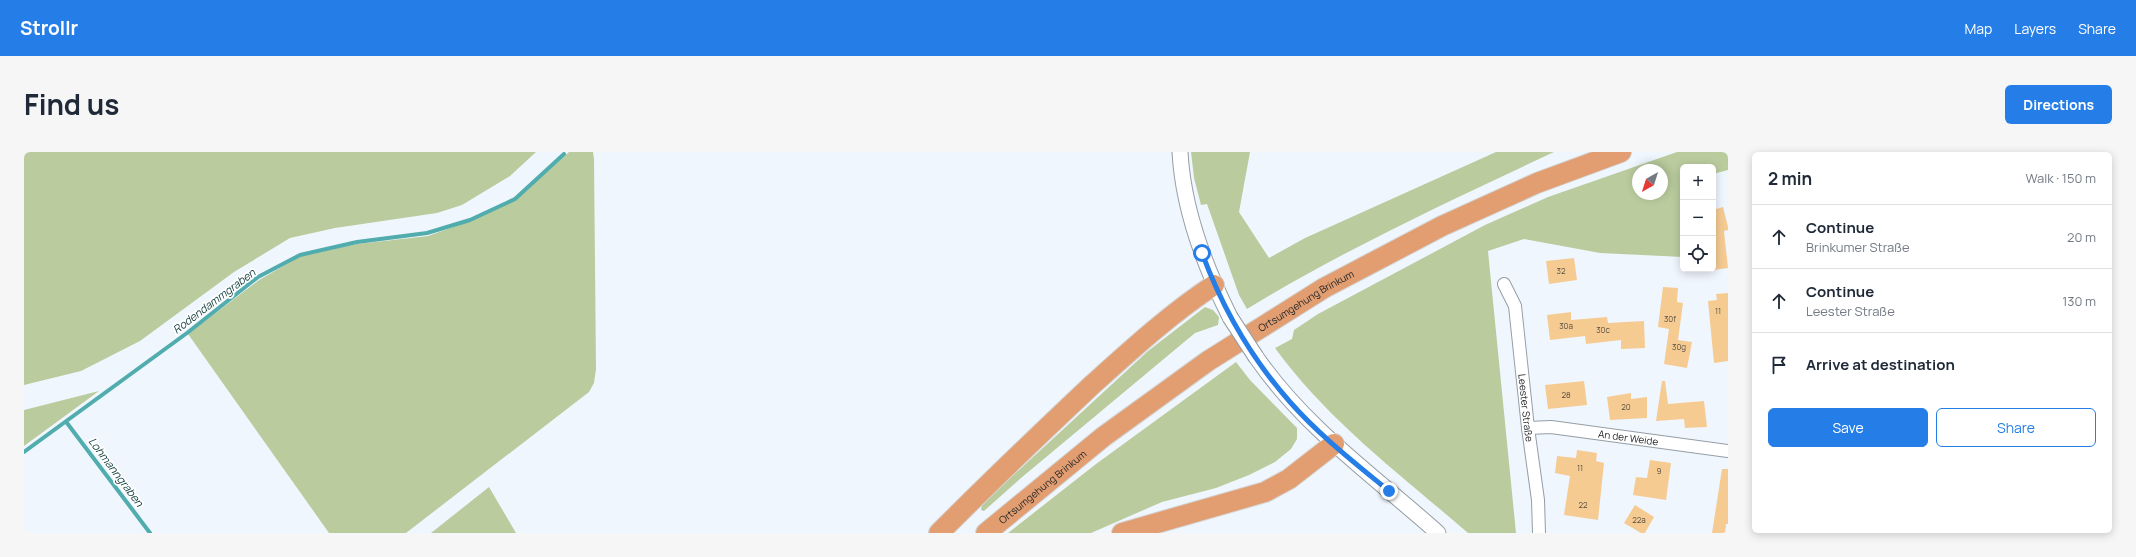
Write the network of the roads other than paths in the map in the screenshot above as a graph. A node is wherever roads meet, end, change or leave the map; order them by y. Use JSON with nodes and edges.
{"nodes":[{"id":1,"x":1180,"y":152,"type":"edge"},
{"id":2,"x":1621,"y":152,"type":"edge"},
{"id":3,"x":1504,"y":284,"type":"dead end"},
{"id":4,"x":1214,"y":285,"type":"junction"},
{"id":5,"x":1528,"y":428,"type":"junction"},
{"id":6,"x":1334,"y":444,"type":"junction"},
{"id":7,"x":1728,"y":451,"type":"edge"},
{"id":8,"x":939,"y":533,"type":"edge"},
{"id":9,"x":986,"y":533,"type":"edge"},
{"id":10,"x":1122,"y":533,"type":"edge"},
{"id":11,"x":1438,"y":533,"type":"edge"},
{"id":12,"x":1539,"y":533,"type":"edge"}],
"edges":[{"from":1,"to":4,"type":"street"},
{"from":2,"to":9,"type":"highway","name":"Ortsumgehung Brinkum"},
{"from":3,"to":5,"type":"street","name":"Leester Straße"},
{"from":4,"to":6,"type":"street","bridge":true},
{"from":4,"to":8,"type":"highway"},
{"from":5,"to":7,"type":"street","name":"An der Weide"},
{"from":5,"to":12,"type":"street","name":"Leester Straße"},
{"from":6,"to":10,"type":"highway"},
{"from":6,"to":11,"type":"street"}]}
